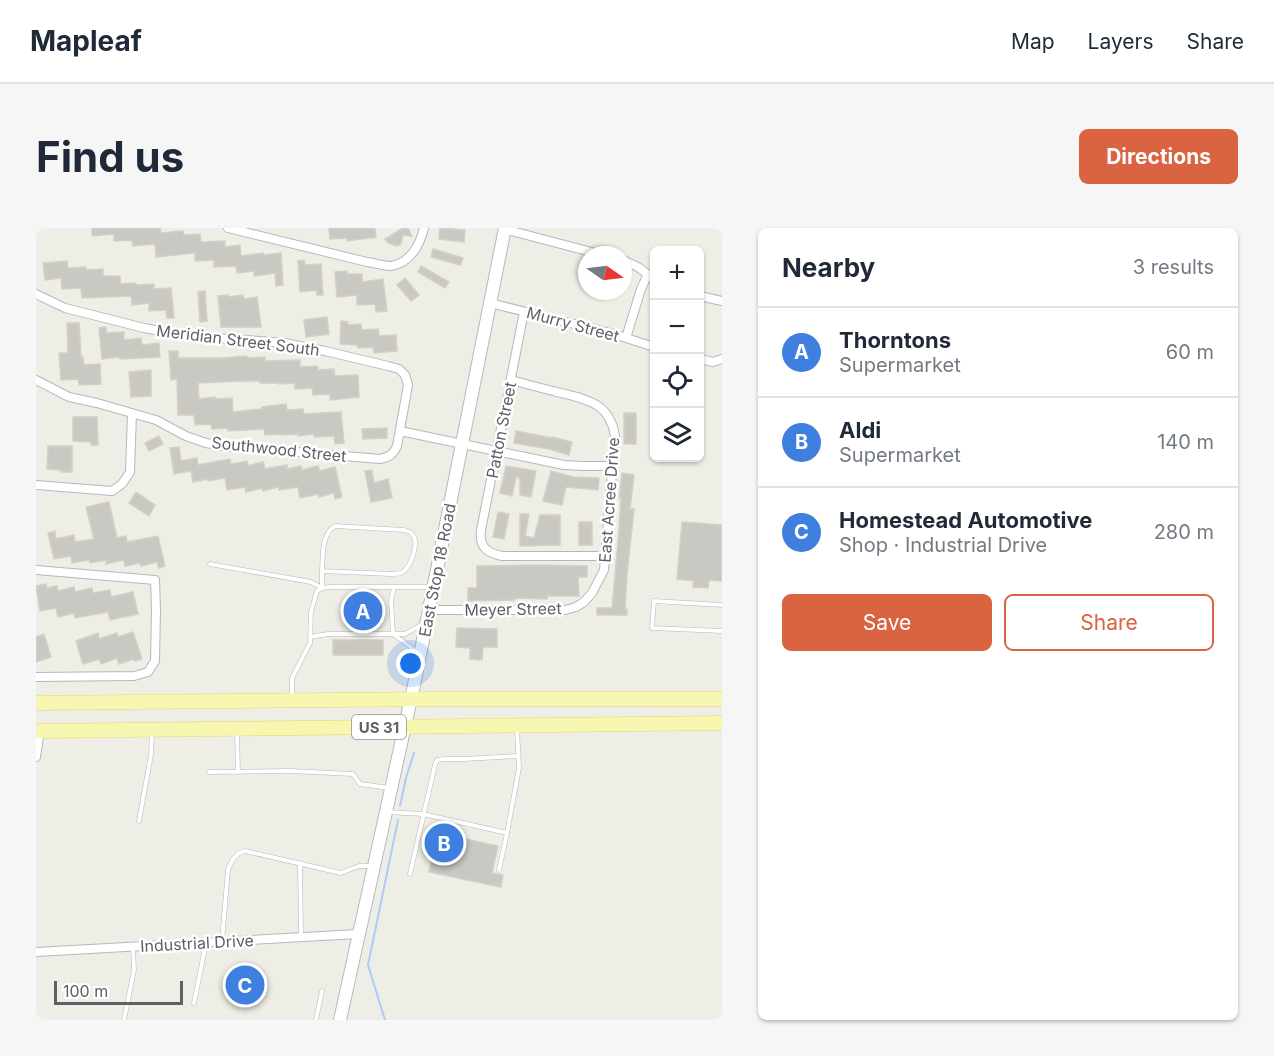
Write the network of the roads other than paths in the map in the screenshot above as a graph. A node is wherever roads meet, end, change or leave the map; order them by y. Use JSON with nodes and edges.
{"nodes":[{"id":1,"x":228,"y":228,"type":"edge"},
{"id":2,"x":505,"y":228,"type":"edge"},
{"id":3,"x":423,"y":231,"type":"edge"},
{"id":4,"x":578,"y":248,"type":"edge"},
{"id":5,"x":632,"y":264,"type":"edge"},
{"id":6,"x":650,"y":276,"type":"edge"},
{"id":7,"x":650,"y":278,"type":"edge"},
{"id":8,"x":36,"y":294,"type":"edge"},
{"id":9,"x":704,"y":297,"type":"edge"},
{"id":10,"x":722,"y":301,"type":"edge"},
{"id":11,"x":490,"y":303,"type":"junction"},
{"id":12,"x":524,"y":312,"type":"junction"},
{"id":13,"x":626,"y":338,"type":"junction"},
{"id":14,"x":650,"y":346,"type":"edge"},
{"id":15,"x":722,"y":359,"type":"edge"},
{"id":16,"x":704,"y":361,"type":"edge"},
{"id":17,"x":36,"y":380,"type":"edge"},
{"id":18,"x":511,"y":380,"type":"junction"},
{"id":19,"x":132,"y":413,"type":"junction"},
{"id":20,"x":400,"y":431,"type":"junction"},
{"id":21,"x":462,"y":443,"type":"junction"},
{"id":22,"x":497,"y":450,"type":"junction"},
{"id":23,"x":612,"y":466,"type":"junction"},
{"id":24,"x":36,"y":485,"type":"edge"},
{"id":25,"x":606,"y":556,"type":"junction"},
{"id":26,"x":210,"y":564,"type":"dead end"},
{"id":27,"x":36,"y":570,"type":"edge"},
{"id":28,"x":322,"y":571,"type":"junction"},
{"id":29,"x":394,"y":587,"type":"junction"},
{"id":30,"x":432,"y":587,"type":"junction"},
{"id":31,"x":322,"y":588,"type":"junction"},
{"id":32,"x":592,"y":593,"type":"joint"},
{"id":33,"x":722,"y":605,"type":"edge"},
{"id":34,"x":427,"y":616,"type":"junction"},
{"id":35,"x":722,"y":631,"type":"edge"},
{"id":36,"x":393,"y":634,"type":"junction"},
{"id":37,"x":310,"y":637,"type":"junction"},
{"id":38,"x":420,"y":654,"type":"junction"},
{"id":39,"x":36,"y":677,"type":"edge"},
{"id":40,"x":411,"y":699,"type":"junction"},
{"id":41,"x":722,"y":699,"type":"edge"},
{"id":42,"x":292,"y":700,"type":"junction"},
{"id":43,"x":36,"y":703,"type":"edge"},
{"id":44,"x":722,"y":723,"type":"edge"},
{"id":45,"x":517,"y":725,"type":"junction"},
{"id":46,"x":405,"y":726,"type":"junction"},
{"id":47,"x":237,"y":728,"type":"junction"},
{"id":48,"x":153,"y":729,"type":"junction"},
{"id":49,"x":38,"y":731,"type":"edge"},
{"id":50,"x":519,"y":756,"type":"junction"},
{"id":51,"x":36,"y":757,"type":"edge"},
{"id":52,"x":209,"y":772,"type":"dead end"},
{"id":53,"x":238,"y":772,"type":"junction"},
{"id":54,"x":391,"y":789,"type":"junction"},
{"id":55,"x":386,"y":812,"type":"junction"},
{"id":56,"x":423,"y":814,"type":"junction"},
{"id":57,"x":139,"y":822,"type":"dead end"},
{"id":58,"x":507,"y":833,"type":"junction"},
{"id":59,"x":300,"y":863,"type":"junction"},
{"id":60,"x":374,"y":866,"type":"junction"},
{"id":61,"x":499,"y":870,"type":"dead end"},
{"id":62,"x":410,"y":874,"type":"dead end"},
{"id":63,"x":358,"y":934,"type":"junction"},
{"id":64,"x":301,"y":937,"type":"junction"},
{"id":65,"x":206,"y":942,"type":"junction"},
{"id":66,"x":222,"y":942,"type":"junction"},
{"id":67,"x":133,"y":946,"type":"junction"},
{"id":68,"x":36,"y":952,"type":"edge"},
{"id":69,"x":322,"y":991,"type":"dead end"},
{"id":70,"x":194,"y":1003,"type":"dead end"},
{"id":71,"x":124,"y":1020,"type":"edge"},
{"id":72,"x":316,"y":1020,"type":"edge"},
{"id":73,"x":340,"y":1020,"type":"edge"}],
"edges":[{"from":1,"to":3,"type":"street"},
{"from":2,"to":4,"type":"street"},
{"from":2,"to":11,"type":"street","name":"East Stop 18 Road"},
{"from":5,"to":6,"type":"street"},
{"from":7,"to":13,"type":"street"},
{"from":8,"to":20,"type":"street","name":"Meridian Street South"},
{"from":9,"to":10,"type":"street"},
{"from":11,"to":12,"type":"street","name":"Murry Street"},
{"from":11,"to":21,"type":"street","name":"East Stop 18 Road"},
{"from":12,"to":13,"type":"street","name":"Murry Street"},
{"from":12,"to":18,"type":"street","name":"Patton Street"},
{"from":13,"to":14,"type":"street","name":"Murry Street"},
{"from":15,"to":16,"type":"street"},
{"from":17,"to":19,"type":"street","name":"Southwood Street"},
{"from":18,"to":22,"type":"street","name":"Patton Street"},
{"from":18,"to":23,"type":"street","name":"East Acree Drive"},
{"from":19,"to":20,"type":"street","name":"Southwood Street"},
{"from":19,"to":24,"type":"street"},
{"from":20,"to":21,"type":"street"},
{"from":21,"to":22,"type":"street"},
{"from":21,"to":30,"type":"street","name":"East Stop 18 Road"},
{"from":22,"to":23,"type":"street"},
{"from":22,"to":25,"type":"street","name":"Patton Street"},
{"from":23,"to":25,"type":"street","name":"East Acree Drive"},
{"from":25,"to":32,"type":"street","name":"East Acree Drive"},
{"from":26,"to":31,"type":"lane"},
{"from":27,"to":39,"type":"street"},
{"from":28,"to":28,"type":"lane"},
{"from":28,"to":31,"type":"lane"},
{"from":29,"to":30,"type":"lane"},
{"from":29,"to":31,"type":"lane"},
{"from":29,"to":36,"type":"lane"},
{"from":30,"to":34,"type":"street","name":"East Stop 18 Road"},
{"from":31,"to":37,"type":"lane"},
{"from":32,"to":34,"type":"street","name":"Meyer Street"},
{"from":33,"to":35,"type":"lane"},
{"from":34,"to":36,"type":"lane"},
{"from":34,"to":38,"type":"street","name":"East Stop 18 Road"},
{"from":36,"to":37,"type":"lane"},
{"from":36,"to":38,"type":"lane"},
{"from":37,"to":42,"type":"lane"},
{"from":38,"to":40,"type":"street","name":"East Stop 18 Road"},
{"from":40,"to":41,"type":"main road","number":"US 31"},
{"from":40,"to":42,"type":"main road","number":"US 31"},
{"from":40,"to":46,"type":"street","name":"East Stop 18 Road"},
{"from":42,"to":43,"type":"main road","number":"US 31"},
{"from":44,"to":45,"type":"main road","number":"US 31"},
{"from":45,"to":46,"type":"main road","number":"US 31"},
{"from":45,"to":50,"type":"lane"},
{"from":46,"to":47,"type":"main road","number":"US 31"},
{"from":46,"to":54,"type":"street","name":"East Stop 18 Road"},
{"from":47,"to":48,"type":"main road","number":"US 31"},
{"from":47,"to":53,"type":"lane"},
{"from":48,"to":49,"type":"main road","number":"US 31"},
{"from":48,"to":57,"type":"lane"},
{"from":49,"to":51,"type":"street"},
{"from":50,"to":56,"type":"lane"},
{"from":50,"to":58,"type":"lane"},
{"from":52,"to":53,"type":"lane"},
{"from":53,"to":54,"type":"lane"},
{"from":54,"to":55,"type":"street","name":"East Stop 18 Road"},
{"from":55,"to":56,"type":"lane"},
{"from":55,"to":60,"type":"street","name":"East Stop 18 Road"},
{"from":56,"to":58,"type":"lane"},
{"from":56,"to":62,"type":"lane"},
{"from":58,"to":61,"type":"lane"},
{"from":59,"to":60,"type":"lane"},
{"from":59,"to":64,"type":"lane"},
{"from":59,"to":66,"type":"lane"},
{"from":60,"to":63,"type":"street","name":"East Stop 18 Road"},
{"from":63,"to":64,"type":"street","name":"Industrial Drive"},
{"from":63,"to":73,"type":"street","name":"East Stop 18 Road"},
{"from":64,"to":66,"type":"street","name":"Industrial Drive"},
{"from":65,"to":66,"type":"street","name":"Industrial Drive"},
{"from":65,"to":67,"type":"street","name":"Industrial Drive"},
{"from":65,"to":70,"type":"lane"},
{"from":67,"to":68,"type":"street","name":"Industrial Drive"},
{"from":67,"to":71,"type":"lane"},
{"from":69,"to":72,"type":"lane"}]}
